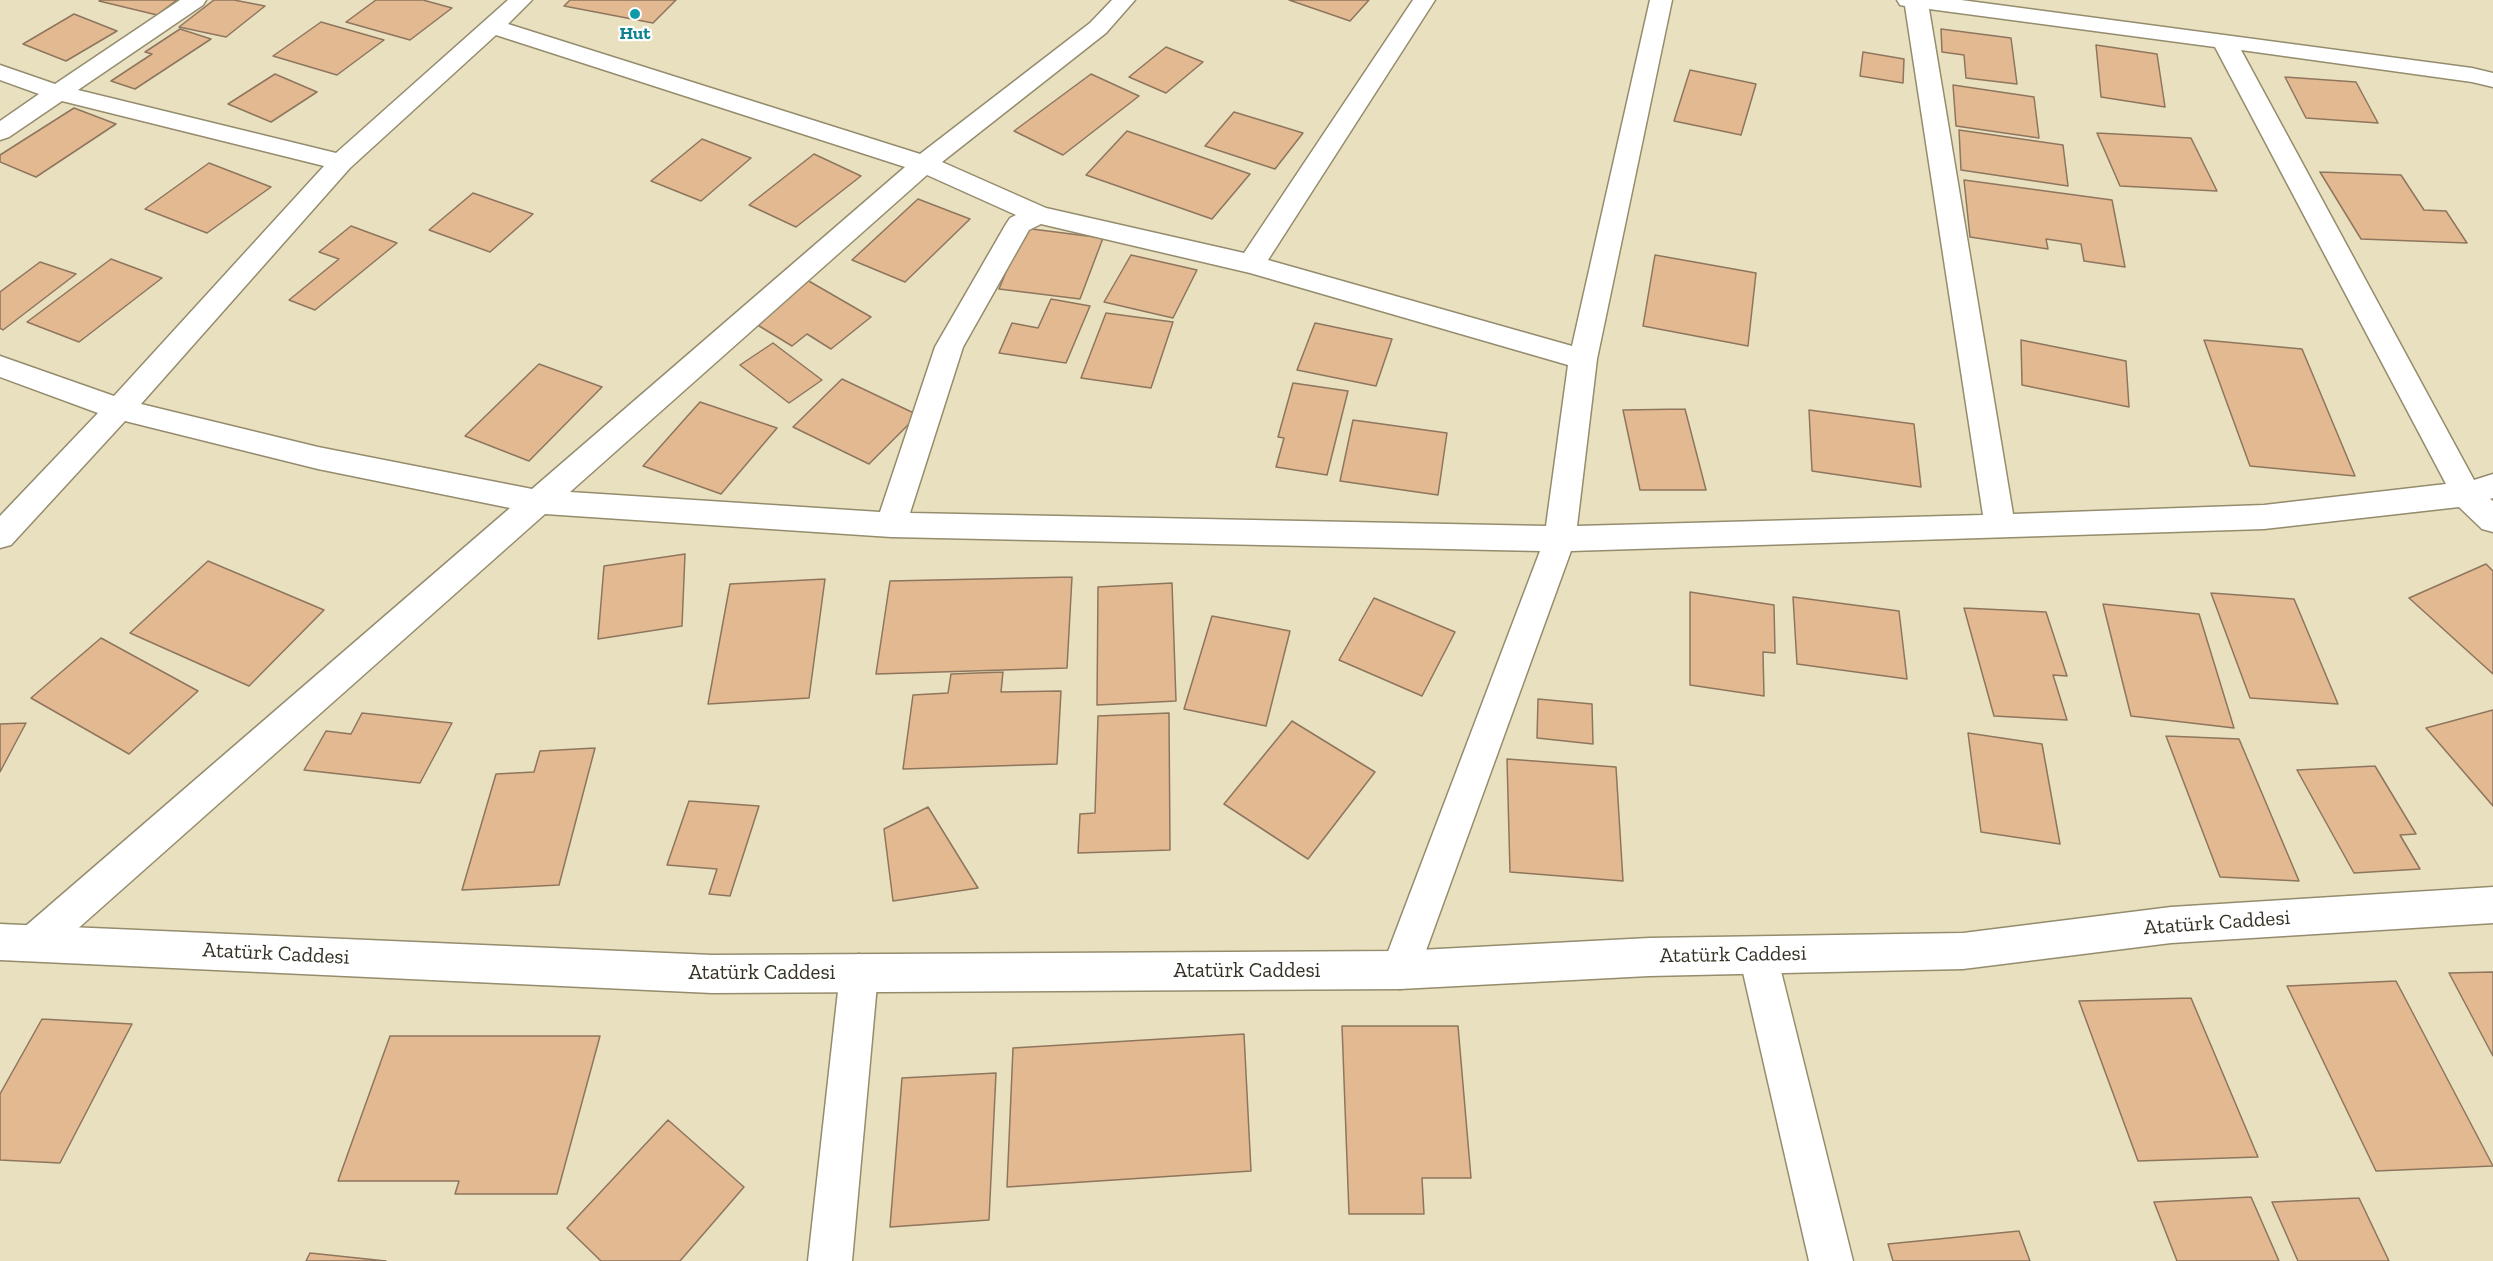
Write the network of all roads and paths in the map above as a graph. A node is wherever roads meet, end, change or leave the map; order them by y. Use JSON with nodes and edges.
{"nodes":[{"id":1,"x":195,"y":0,"type":"edge"},
{"id":2,"x":521,"y":0,"type":"edge"},
{"id":3,"x":1124,"y":0,"type":"edge"},
{"id":4,"x":1424,"y":0,"type":"edge"},
{"id":5,"x":1660,"y":0,"type":"edge"},
{"id":6,"x":1912,"y":0,"type":"edge"},
{"id":7,"x":494,"y":27,"type":"junction"},
{"id":8,"x":2224,"y":41,"type":"junction"},
{"id":9,"x":0,"y":72,"type":"edge"},
{"id":10,"x":2493,"y":80,"type":"edge"},
{"id":11,"x":58,"y":93,"type":"junction"},
{"id":12,"x":0,"y":132,"type":"edge"},
{"id":13,"x":341,"y":162,"type":"junction"},
{"id":14,"x":924,"y":164,"type":"junction"},
{"id":15,"x":1039,"y":215,"type":"junction"},
{"id":16,"x":1251,"y":264,"type":"junction"},
{"id":17,"x":1583,"y":359,"type":"junction"},
{"id":18,"x":0,"y":366,"type":"edge"},
{"id":19,"x":119,"y":409,"type":"junction"},
{"id":20,"x":2480,"y":490,"type":"edge"},
{"id":21,"x":540,"y":502,"type":"junction"},
{"id":22,"x":2493,"y":520,"type":"edge"},
{"id":23,"x":891,"y":525,"type":"junction"},
{"id":24,"x":2001,"y":527,"type":"junction"},
{"id":25,"x":0,"y":536,"type":"edge"},
{"id":26,"x":1560,"y":539,"type":"junction"},
{"id":27,"x":2493,"y":905,"type":"edge"},
{"id":28,"x":17,"y":943,"type":"edge"},
{"id":29,"x":1758,"y":955,"type":"junction"},
{"id":30,"x":1400,"y":970,"type":"junction"},
{"id":31,"x":858,"y":973,"type":"junction"},
{"id":32,"x":830,"y":1261,"type":"edge"},
{"id":33,"x":1831,"y":1261,"type":"edge"}],
"edges":[{"from":1,"to":11,"type":"street"},
{"from":2,"to":7,"type":"street"},
{"from":3,"to":14,"type":"street"},
{"from":4,"to":16,"type":"street"},
{"from":5,"to":17,"type":"street"},
{"from":6,"to":8,"type":"street"},
{"from":6,"to":24,"type":"street"},
{"from":7,"to":13,"type":"street"},
{"from":7,"to":14,"type":"street"},
{"from":8,"to":10,"type":"street"},
{"from":8,"to":20,"type":"street"},
{"from":9,"to":11,"type":"street"},
{"from":11,"to":12,"type":"street"},
{"from":11,"to":13,"type":"street"},
{"from":13,"to":19,"type":"street"},
{"from":14,"to":15,"type":"street"},
{"from":14,"to":21,"type":"street"},
{"from":15,"to":16,"type":"street"},
{"from":15,"to":23,"type":"street"},
{"from":16,"to":17,"type":"street"},
{"from":17,"to":26,"type":"street"},
{"from":18,"to":19,"type":"street"},
{"from":19,"to":21,"type":"street"},
{"from":19,"to":25,"type":"street"},
{"from":20,"to":22,"type":"street"},
{"from":20,"to":24,"type":"street"},
{"from":21,"to":23,"type":"street"},
{"from":21,"to":28,"type":"street"},
{"from":23,"to":26,"type":"street"},
{"from":24,"to":26,"type":"street"},
{"from":26,"to":30,"type":"street"},
{"from":27,"to":29,"type":"street","name":"Atatürk Caddesi"},
{"from":28,"to":31,"type":"street","name":"Atatürk Caddesi"},
{"from":29,"to":30,"type":"street","name":"Atatürk Caddesi"},
{"from":29,"to":33,"type":"street"},
{"from":30,"to":31,"type":"street","name":"Atatürk Caddesi"},
{"from":31,"to":32,"type":"street"}]}
